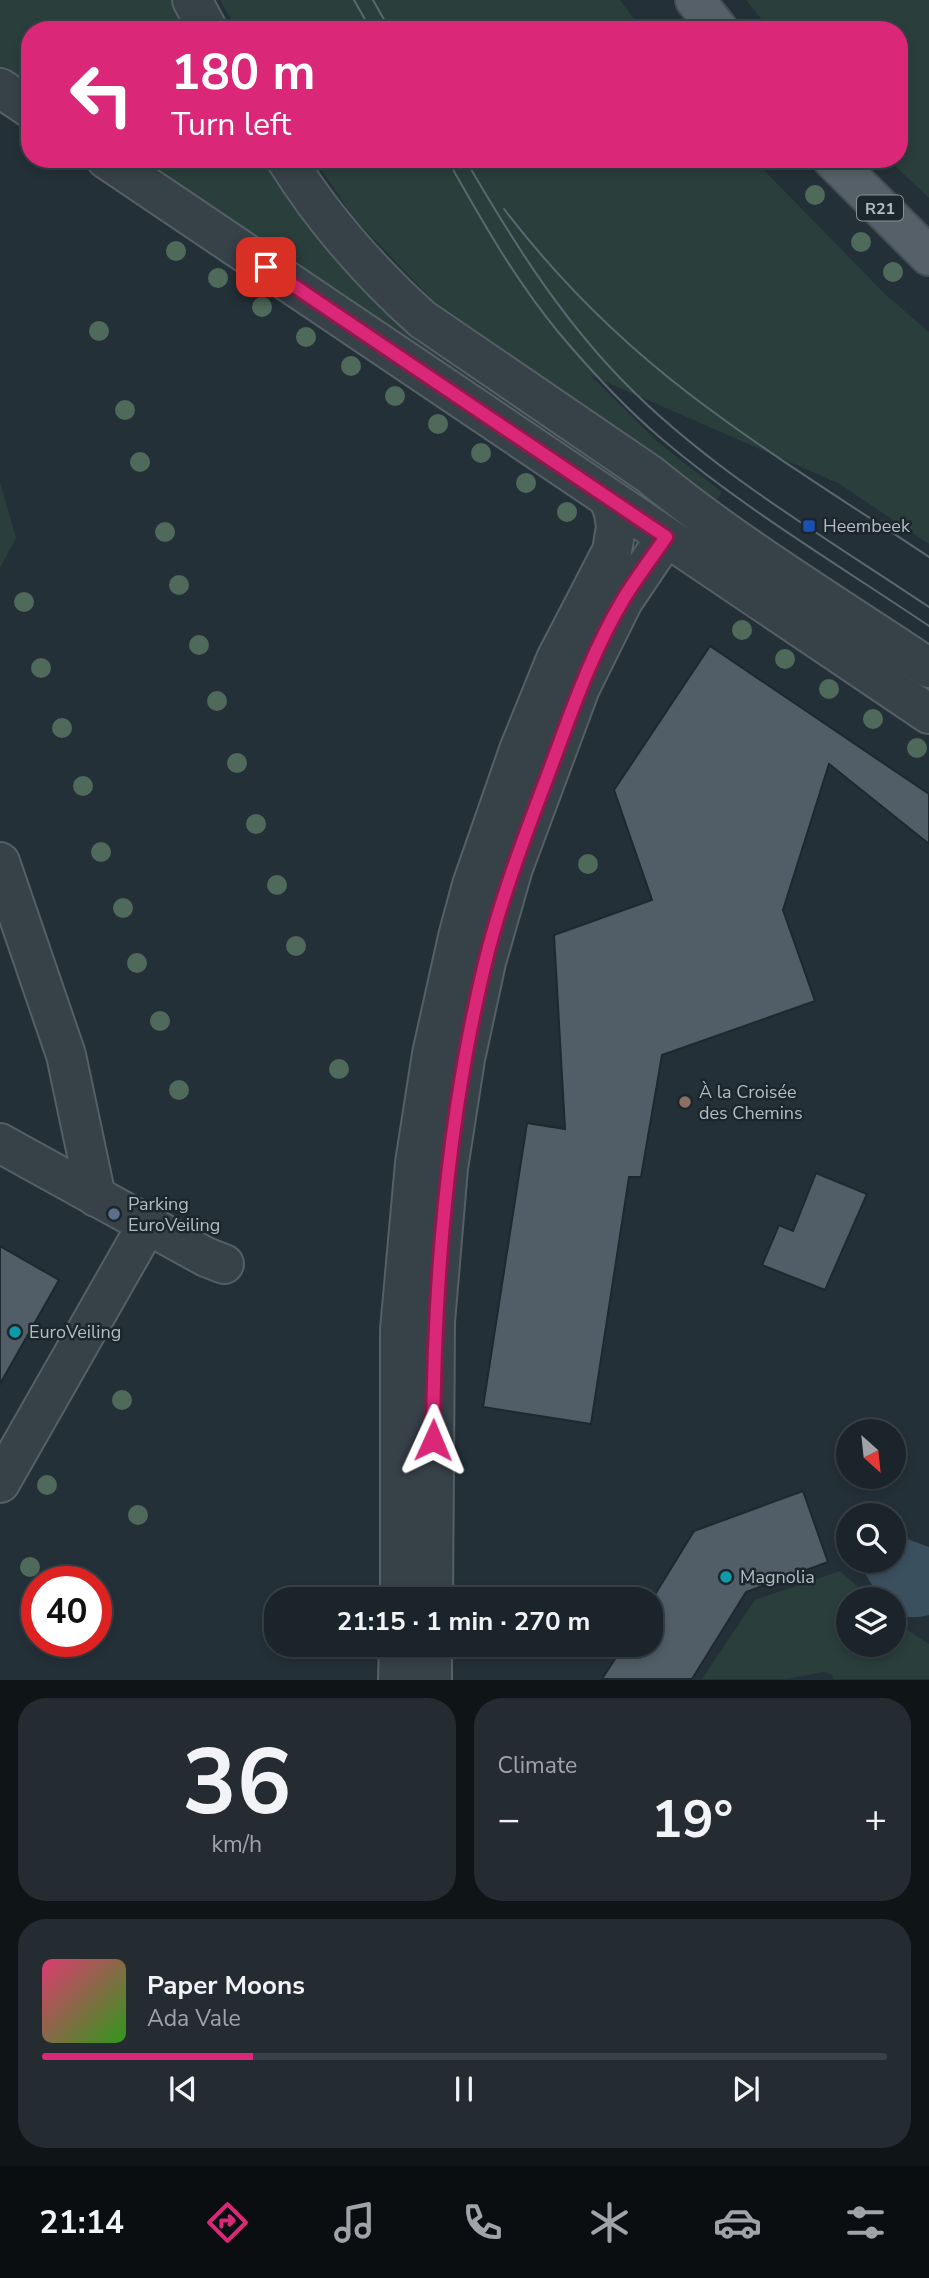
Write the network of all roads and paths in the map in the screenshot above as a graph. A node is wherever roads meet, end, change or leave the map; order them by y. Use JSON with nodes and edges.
{"nodes":[{"id":1,"x":192,"y":0,"type":"edge"},
{"id":2,"x":695,"y":0,"type":"edge"},
{"id":3,"x":203,"y":21,"type":"edge"},
{"id":4,"x":712,"y":21,"type":"edge"},
{"id":5,"x":0,"y":88,"type":"edge"},
{"id":6,"x":21,"y":102,"type":"edge"},
{"id":7,"x":119,"y":168,"type":"edge"},
{"id":8,"x":292,"y":168,"type":"edge"},
{"id":9,"x":841,"y":168,"type":"edge"},
{"id":10,"x":929,"y":256,"type":"edge"},
{"id":11,"x":609,"y":499,"type":"junction"},
{"id":12,"x":666,"y":537,"type":"junction"},
{"id":13,"x":929,"y":668,"type":"edge"},
{"id":14,"x":929,"y":714,"type":"edge"},
{"id":15,"x":0,"y":862,"type":"edge"},
{"id":16,"x":0,"y":1143,"type":"edge"},
{"id":17,"x":96,"y":1197,"type":"junction"},
{"id":18,"x":147,"y":1225,"type":"junction"},
{"id":19,"x":223,"y":1264,"type":"dead end"},
{"id":20,"x":0,"y":1483,"type":"edge"},
{"id":21,"x":400,"y":1587,"type":"edge"},
{"id":22,"x":433,"y":1587,"type":"edge"},
{"id":23,"x":399,"y":1657,"type":"edge"},
{"id":24,"x":432,"y":1657,"type":"edge"},
{"id":25,"x":398,"y":1679,"type":"edge"},
{"id":26,"x":432,"y":1679,"type":"edge"}],
"edges":[{"from":1,"to":3,"type":"street"},
{"from":2,"to":4,"type":"main road"},
{"from":5,"to":6,"type":"street"},
{"from":7,"to":11,"type":"street"},
{"from":8,"to":13,"type":"street"},
{"from":9,"to":10,"type":"main road","number":"R21"},
{"from":11,"to":12,"type":"street"},
{"from":11,"to":21,"type":"street"},
{"from":12,"to":14,"type":"street"},
{"from":12,"to":22,"type":"street"},
{"from":15,"to":17,"type":"street"},
{"from":16,"to":17,"type":"street"},
{"from":17,"to":18,"type":"street"},
{"from":18,"to":19,"type":"street"},
{"from":18,"to":20,"type":"street"},
{"from":23,"to":25,"type":"street"},
{"from":24,"to":26,"type":"street"}]}
